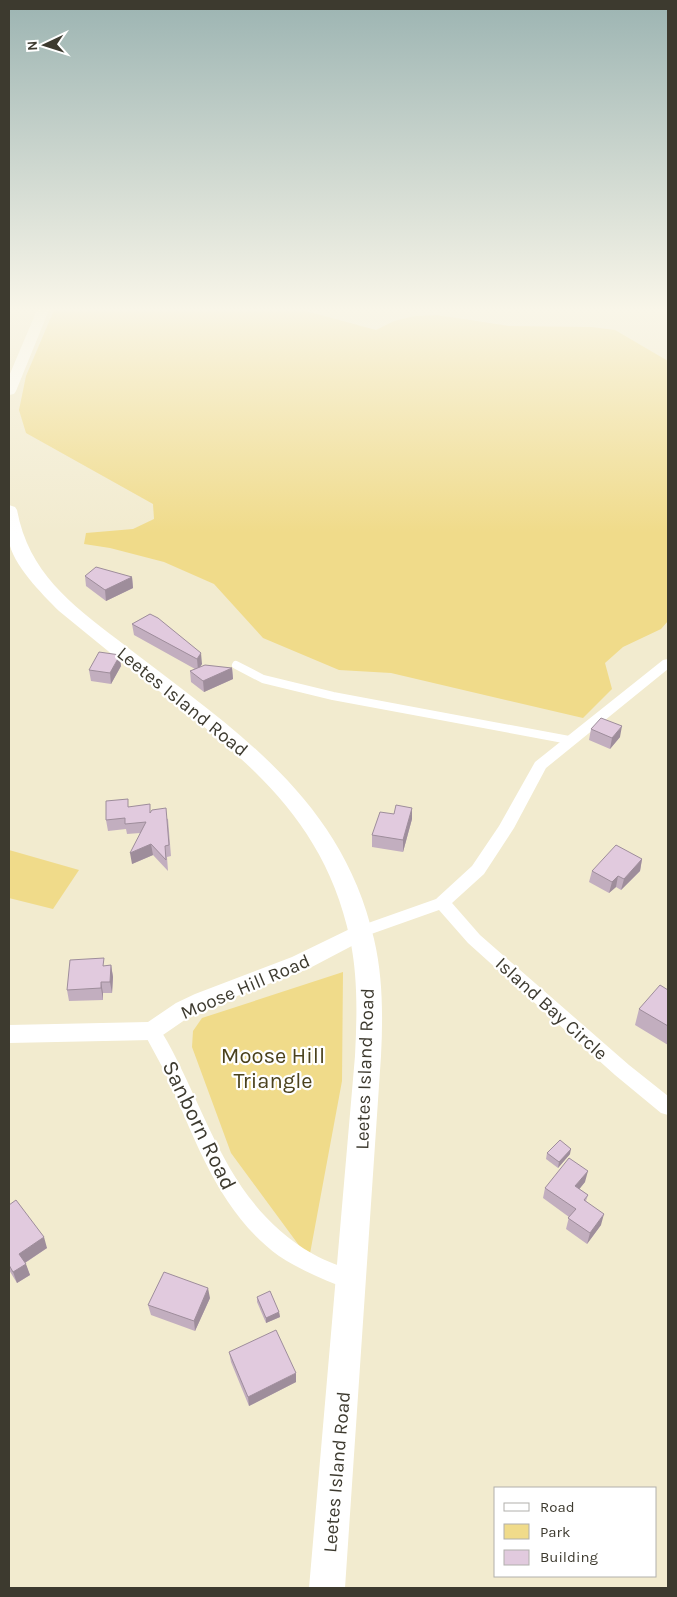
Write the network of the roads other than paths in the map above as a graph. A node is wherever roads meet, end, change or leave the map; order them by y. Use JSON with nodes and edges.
{"nodes":[{"id":1,"x":9,"y":510,"type":"edge"},
{"id":2,"x":668,"y":663,"type":"edge"},
{"id":3,"x":236,"y":665,"type":"dead end"},
{"id":4,"x":569,"y":740,"type":"junction"},
{"id":5,"x":442,"y":903,"type":"junction"},
{"id":6,"x":360,"y":932,"type":"junction"},
{"id":7,"x":152,"y":1030,"type":"junction"},
{"id":8,"x":9,"y":1034,"type":"edge"},
{"id":9,"x":668,"y":1107,"type":"edge"},
{"id":10,"x":351,"y":1280,"type":"junction"},
{"id":11,"x":327,"y":1588,"type":"edge"}],
"edges":[{"from":1,"to":6,"type":"main road","name":"Leetes Island Road"},
{"from":2,"to":4,"type":"street"},
{"from":3,"to":4,"type":"lane"},
{"from":4,"to":5,"type":"street"},
{"from":5,"to":6,"type":"street"},
{"from":5,"to":9,"type":"street","name":"Island Bay Circle"},
{"from":6,"to":7,"type":"street","name":"Moose Hill Road"},
{"from":6,"to":10,"type":"main road","name":"Leetes Island Road"},
{"from":7,"to":8,"type":"street"},
{"from":7,"to":10,"type":"street","name":"Sanborn Road"},
{"from":10,"to":11,"type":"main road","name":"Leetes Island Road"}]}
